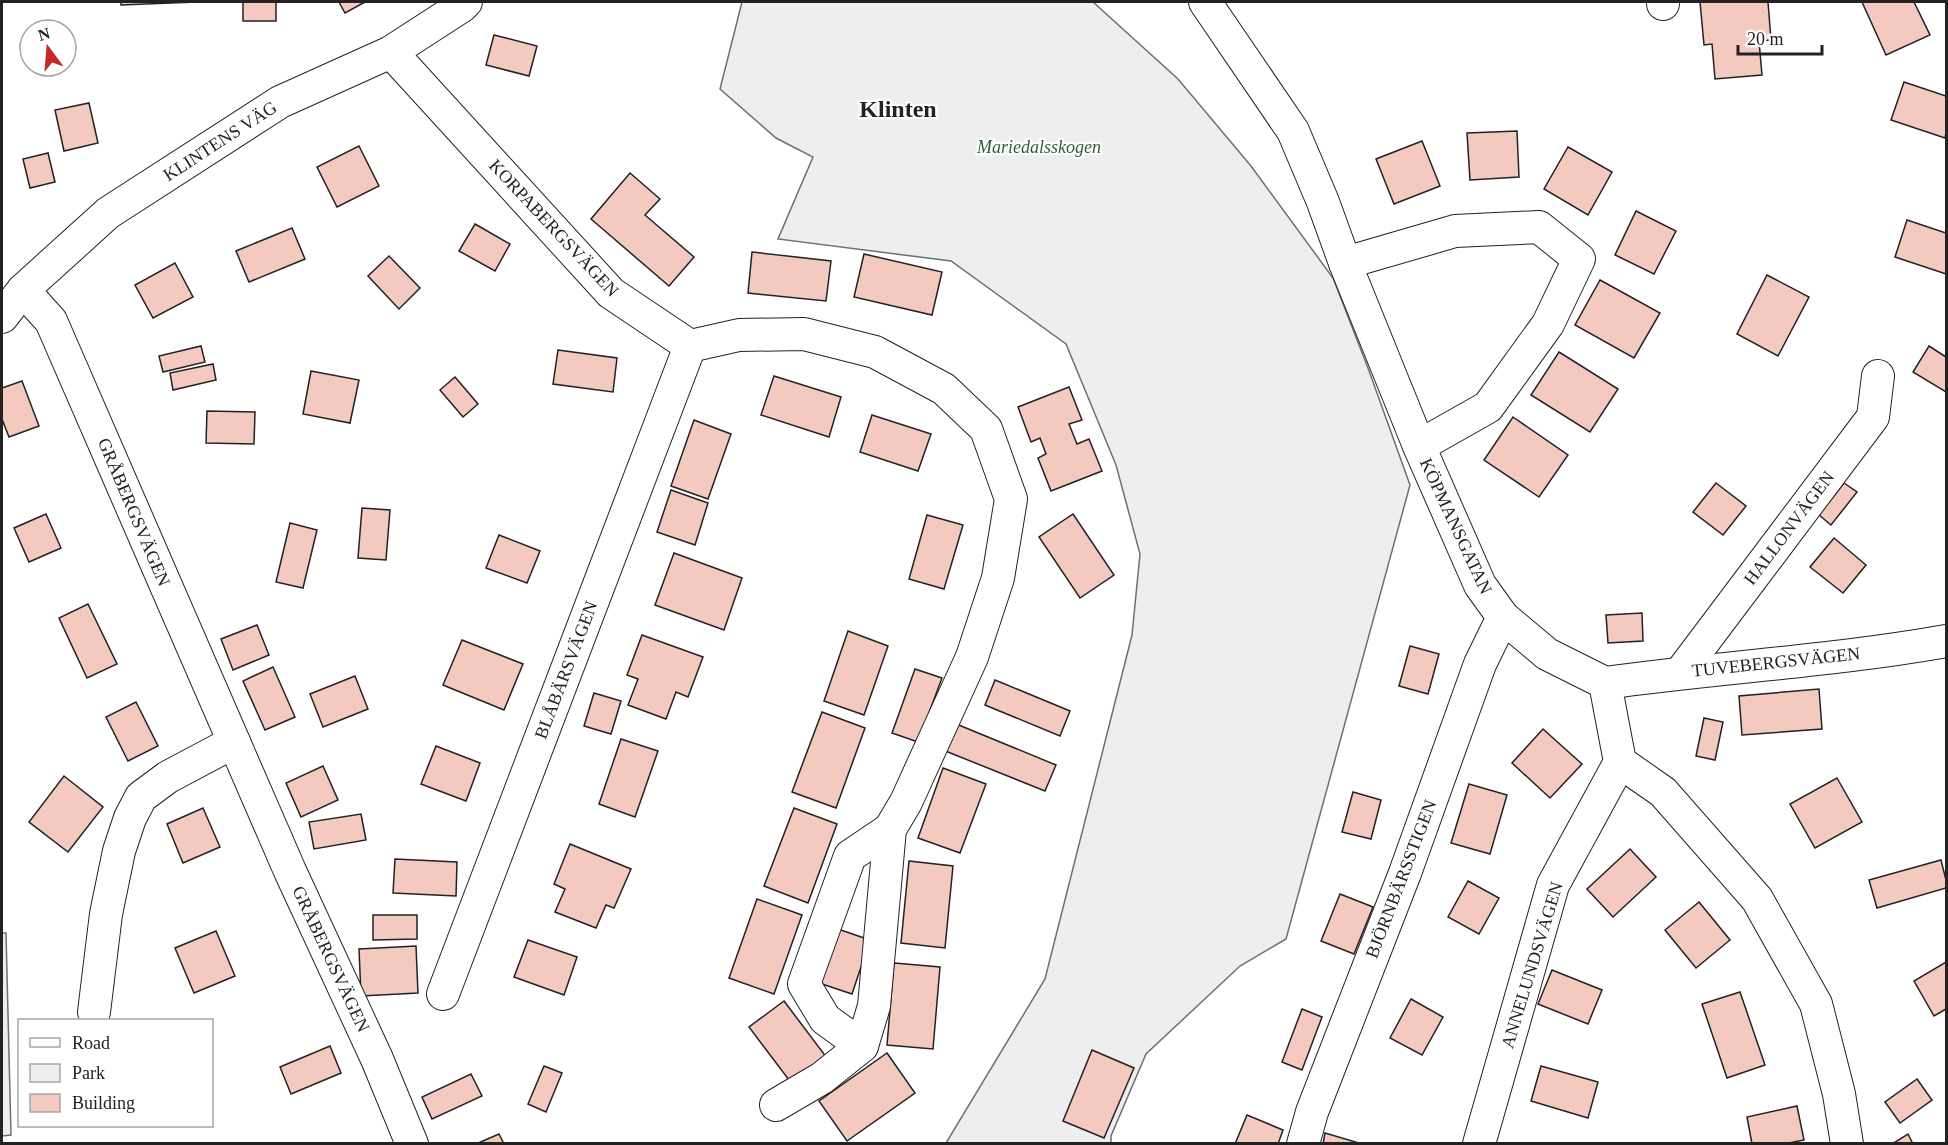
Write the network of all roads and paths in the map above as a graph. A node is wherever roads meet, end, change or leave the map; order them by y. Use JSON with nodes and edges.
{"nodes":[{"id":1,"x":466,"y":2,"type":"edge"},
{"id":2,"x":1205,"y":2,"type":"edge"},
{"id":3,"x":391,"y":52,"type":"junction"},
{"id":4,"x":1345,"y":263,"type":"junction"},
{"id":5,"x":23,"y":290,"type":"junction"},
{"id":6,"x":2,"y":317,"type":"edge"},
{"id":7,"x":690,"y":346,"type":"junction"},
{"id":8,"x":1878,"y":376,"type":"dead end"},
{"id":9,"x":1419,"y":446,"type":"junction"},
{"id":10,"x":1503,"y":617,"type":"junction"},
{"id":11,"x":1947,"y":641,"type":"edge"},
{"id":12,"x":1681,"y":672,"type":"junction"},
{"id":13,"x":1605,"y":683,"type":"junction"},
{"id":14,"x":234,"y":742,"type":"junction"},
{"id":15,"x":1620,"y":762,"type":"junction"},
{"id":16,"x":890,"y":829,"type":"junction"},
{"id":17,"x":443,"y":994,"type":"dead end"},
{"id":18,"x":94,"y":1012,"type":"dead end"},
{"id":19,"x":862,"y":1047,"type":"junction"},
{"id":20,"x":776,"y":1105,"type":"dead end"},
{"id":21,"x":412,"y":1143,"type":"edge"},
{"id":22,"x":1303,"y":1143,"type":"edge"},
{"id":23,"x":1479,"y":1143,"type":"edge"},
{"id":24,"x":1847,"y":1143,"type":"edge"}],
"edges":[{"from":1,"to":3,"type":"street","name":"KLINTENS VÄG"},
{"from":2,"to":4,"type":"street","name":"KÖPMANSGATAN"},
{"from":3,"to":5,"type":"street","name":"KLINTENS VÄG"},
{"from":3,"to":7,"type":"street","name":"KORPABERGSVÄGEN"},
{"from":4,"to":9,"type":"street","name":"KÖPMANSGATAN"},
{"from":4,"to":9,"type":"street"},
{"from":5,"to":6,"type":"street","name":"KLINTENS VÄG"},
{"from":5,"to":14,"type":"street","name":"GRÅBERGSVÄGEN"},
{"from":7,"to":16,"type":"street"},
{"from":7,"to":17,"type":"street","name":"BLÅBÄRSVÄGEN"},
{"from":8,"to":12,"type":"street","name":"HALLONVÄGEN"},
{"from":9,"to":10,"type":"street","name":"KÖPMANSGATAN"},
{"from":10,"to":13,"type":"street","name":"KÖPMANSGATAN"},
{"from":10,"to":22,"type":"street","name":"BJÖRNBÄRSSTIGEN"},
{"from":11,"to":12,"type":"street","name":"TUVEBERGSVÄGEN"},
{"from":12,"to":13,"type":"street","name":"TUVEBERGSVÄGEN"},
{"from":13,"to":15,"type":"street"},
{"from":14,"to":18,"type":"street"},
{"from":14,"to":21,"type":"street","name":"GRÅBERGSVÄGEN"},
{"from":15,"to":23,"type":"street","name":"ANNELUNDSVÄGEN"},
{"from":15,"to":24,"type":"street"},
{"from":16,"to":19,"type":"street"},
{"from":16,"to":19,"type":"street"},
{"from":19,"to":20,"type":"street"}]}
